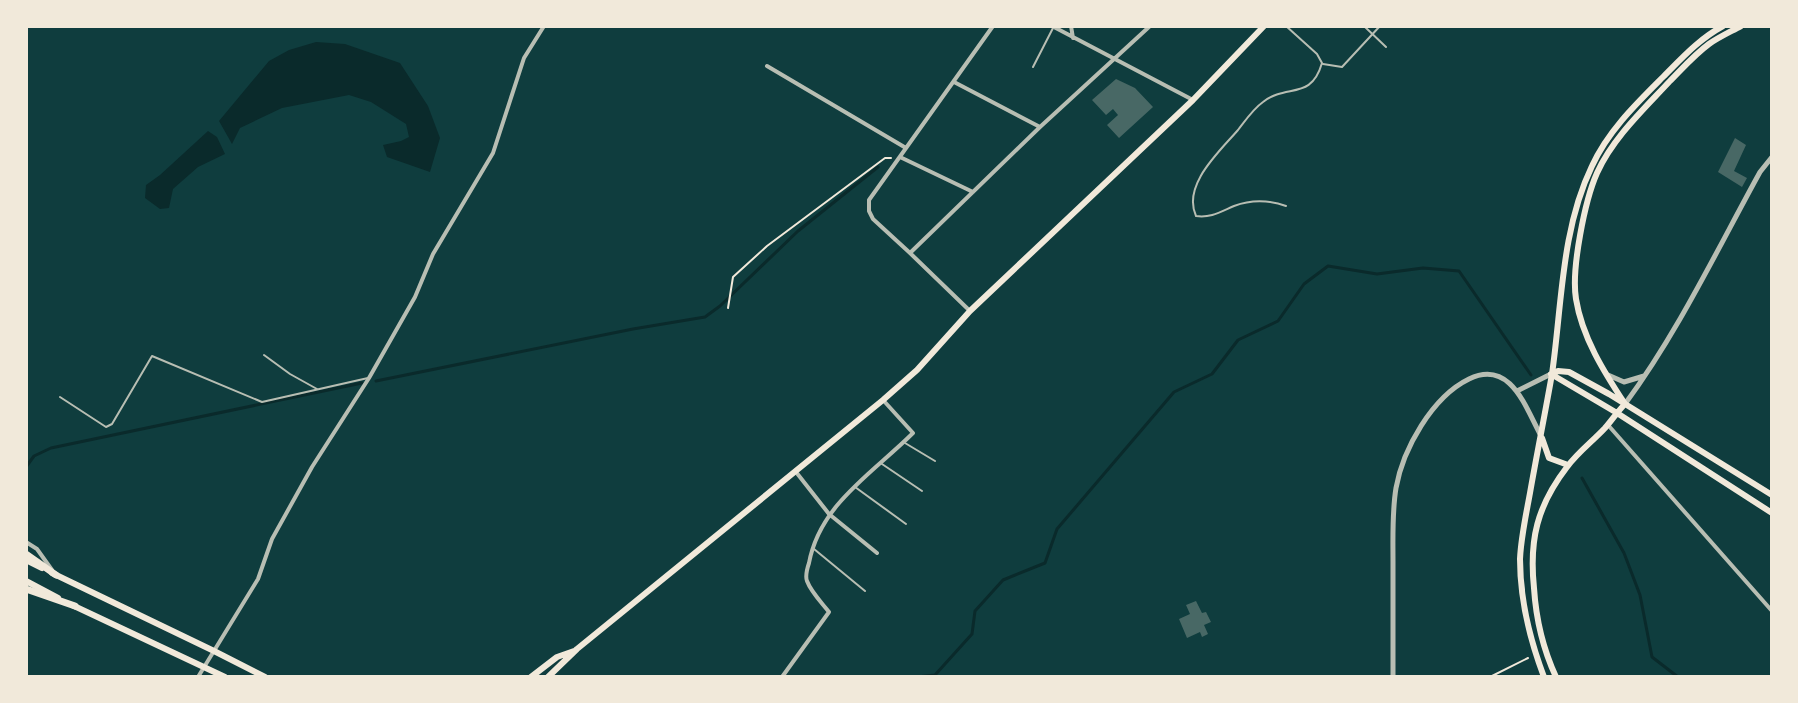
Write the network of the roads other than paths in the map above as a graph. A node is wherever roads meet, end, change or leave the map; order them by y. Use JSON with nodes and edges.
{"nodes":[{"id":1,"x":544,"y":26,"type":"edge"},
{"id":2,"x":993,"y":26,"type":"edge"},
{"id":3,"x":1052,"y":26,"type":"edge"},
{"id":4,"x":1071,"y":26,"type":"edge"},
{"id":5,"x":1150,"y":26,"type":"edge"},
{"id":6,"x":1264,"y":26,"type":"edge"},
{"id":7,"x":1286,"y":26,"type":"edge"},
{"id":8,"x":1364,"y":26,"type":"edge"},
{"id":9,"x":1380,"y":26,"type":"edge"},
{"id":10,"x":1723,"y":26,"type":"edge"},
{"id":11,"x":1741,"y":26,"type":"edge"},
{"id":12,"x":1372,"y":34,"type":"junction"},
{"id":13,"x":1073,"y":38,"type":"junction"},
{"id":14,"x":1386,"y":47,"type":"dead end"},
{"id":15,"x":1115,"y":59,"type":"junction"},
{"id":16,"x":1322,"y":63,"type":"junction"},
{"id":17,"x":767,"y":66,"type":"dead end"},
{"id":18,"x":1033,"y":67,"type":"dead end"},
{"id":19,"x":954,"y":82,"type":"junction"},
{"id":20,"x":1193,"y":100,"type":"junction"},
{"id":21,"x":1040,"y":127,"type":"junction"},
{"id":22,"x":906,"y":148,"type":"junction"},
{"id":23,"x":900,"y":157,"type":"junction"},
{"id":24,"x":1772,"y":157,"type":"edge"},
{"id":25,"x":973,"y":192,"type":"junction"},
{"id":26,"x":1286,"y":206,"type":"dead end"},
{"id":27,"x":910,"y":253,"type":"junction"},
{"id":28,"x":970,"y":311,"type":"junction"},
{"id":29,"x":264,"y":355,"type":"dead end"},
{"id":30,"x":1551,"y":374,"type":"junction"},
{"id":31,"x":1605,"y":374,"type":"junction"},
{"id":32,"x":1645,"y":376,"type":"junction"},
{"id":33,"x":369,"y":378,"type":"junction"},
{"id":34,"x":318,"y":389,"type":"junction"},
{"id":35,"x":1517,"y":391,"type":"junction"},
{"id":36,"x":60,"y":397,"type":"dead end"},
{"id":37,"x":883,"y":400,"type":"junction"},
{"id":38,"x":1625,"y":404,"type":"junction"},
{"id":39,"x":1617,"y":413,"type":"junction"},
{"id":40,"x":1608,"y":425,"type":"junction"},
{"id":41,"x":1540,"y":435,"type":"junction"},
{"id":42,"x":904,"y":442,"type":"junction"},
{"id":43,"x":935,"y":461,"type":"dead end"},
{"id":44,"x":881,"y":463,"type":"junction"},
{"id":45,"x":1568,"y":465,"type":"junction"},
{"id":46,"x":796,"y":472,"type":"junction"},
{"id":47,"x":853,"y":487,"type":"junction"},
{"id":48,"x":922,"y":491,"type":"dead end"},
{"id":49,"x":1772,"y":495,"type":"edge"},
{"id":50,"x":1772,"y":513,"type":"edge"},
{"id":51,"x":829,"y":514,"type":"junction"},
{"id":52,"x":906,"y":524,"type":"dead end"},
{"id":53,"x":26,"y":542,"type":"edge"},
{"id":54,"x":812,"y":548,"type":"junction"},
{"id":55,"x":877,"y":553,"type":"dead end"},
{"id":56,"x":26,"y":554,"type":"edge"},
{"id":57,"x":26,"y":560,"type":"edge"},
{"id":58,"x":56,"y":575,"type":"junction"},
{"id":59,"x":26,"y":581,"type":"edge"},
{"id":60,"x":26,"y":589,"type":"edge"},
{"id":61,"x":865,"y":591,"type":"dead end"},
{"id":62,"x":75,"y":606,"type":"junction"},
{"id":63,"x":1772,"y":611,"type":"edge"},
{"id":64,"x":577,"y":649,"type":"junction"},
{"id":65,"x":214,"y":651,"type":"junction"},
{"id":66,"x":205,"y":667,"type":"junction"},
{"id":67,"x":198,"y":677,"type":"edge"},
{"id":68,"x":225,"y":677,"type":"edge"},
{"id":69,"x":265,"y":677,"type":"edge"},
{"id":70,"x":531,"y":677,"type":"edge"},
{"id":71,"x":548,"y":677,"type":"edge"},
{"id":72,"x":782,"y":677,"type":"edge"},
{"id":73,"x":1393,"y":677,"type":"edge"},
{"id":74,"x":1544,"y":677,"type":"edge"},
{"id":75,"x":1556,"y":677,"type":"edge"}],
"edges":[{"from":1,"to":33,"type":"street"},
{"from":2,"to":19,"type":"street"},
{"from":3,"to":13,"type":"street"},
{"from":3,"to":18,"type":"lane"},
{"from":4,"to":13,"type":"street"},
{"from":5,"to":15,"type":"street"},
{"from":6,"to":20,"type":"main road"},
{"from":7,"to":16,"type":"lane"},
{"from":8,"to":12,"type":"lane"},
{"from":9,"to":12,"type":"lane"},
{"from":10,"to":30,"type":"main road"},
{"from":11,"to":31,"type":"main road"},
{"from":12,"to":14,"type":"lane"},
{"from":12,"to":16,"type":"lane"},
{"from":13,"to":15,"type":"street"},
{"from":15,"to":20,"type":"street"},
{"from":15,"to":21,"type":"street"},
{"from":16,"to":26,"type":"lane"},
{"from":17,"to":22,"type":"street"},
{"from":19,"to":21,"type":"street"},
{"from":19,"to":22,"type":"street"},
{"from":20,"to":28,"type":"main road"},
{"from":21,"to":25,"type":"street"},
{"from":22,"to":23,"type":"street"},
{"from":23,"to":25,"type":"street"},
{"from":23,"to":27,"type":"street"},
{"from":24,"to":32,"type":"street"},
{"from":25,"to":27,"type":"street"},
{"from":27,"to":28,"type":"street"},
{"from":28,"to":37,"type":"main road"},
{"from":29,"to":34,"type":"lane"},
{"from":30,"to":35,"type":"street"},
{"from":30,"to":38,"type":"main road"},
{"from":30,"to":39,"type":"main road"},
{"from":30,"to":41,"type":"main road"},
{"from":31,"to":32,"type":"street"},
{"from":31,"to":38,"type":"main road"},
{"from":32,"to":38,"type":"street"},
{"from":33,"to":34,"type":"lane"},
{"from":33,"to":65,"type":"street"},
{"from":34,"to":36,"type":"lane"},
{"from":35,"to":41,"type":"street"},
{"from":35,"to":73,"type":"street"},
{"from":37,"to":42,"type":"street"},
{"from":37,"to":46,"type":"main road"},
{"from":38,"to":39,"type":"main road"},
{"from":38,"to":49,"type":"main road"},
{"from":39,"to":40,"type":"main road"},
{"from":39,"to":50,"type":"main road"},
{"from":40,"to":45,"type":"main road"},
{"from":40,"to":63,"type":"street"},
{"from":41,"to":45,"type":"main road"},
{"from":41,"to":74,"type":"main road"},
{"from":42,"to":43,"type":"lane"},
{"from":42,"to":44,"type":"street"},
{"from":44,"to":47,"type":"street"},
{"from":44,"to":48,"type":"lane"},
{"from":45,"to":75,"type":"main road"},
{"from":46,"to":51,"type":"street"},
{"from":46,"to":64,"type":"main road"},
{"from":47,"to":51,"type":"street"},
{"from":47,"to":52,"type":"lane"},
{"from":51,"to":54,"type":"street"},
{"from":51,"to":55,"type":"street"},
{"from":53,"to":58,"type":"street"},
{"from":54,"to":61,"type":"lane"},
{"from":54,"to":72,"type":"street"},
{"from":56,"to":58,"type":"highway"},
{"from":57,"to":58,"type":"main road"},
{"from":58,"to":65,"type":"main road"},
{"from":59,"to":62,"type":"main road"},
{"from":60,"to":62,"type":"highway"},
{"from":62,"to":66,"type":"main road"},
{"from":64,"to":70,"type":"main road"},
{"from":64,"to":71,"type":"main road"},
{"from":65,"to":66,"type":"street"},
{"from":65,"to":69,"type":"main road"},
{"from":66,"to":67,"type":"street"},
{"from":66,"to":68,"type":"main road"}]}
